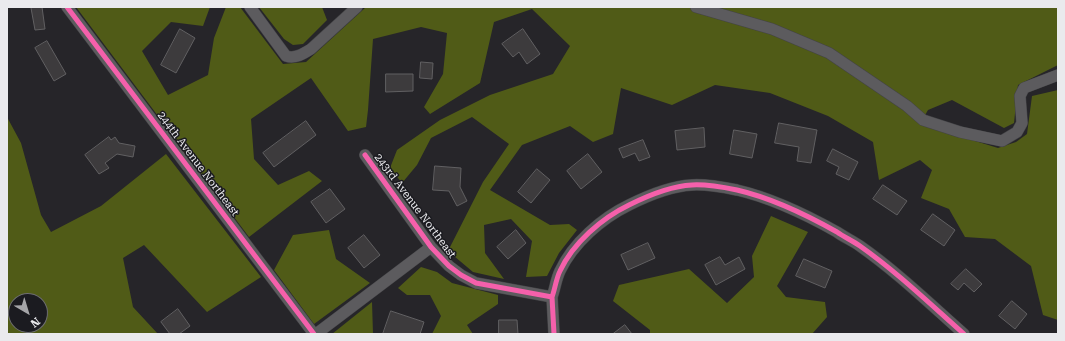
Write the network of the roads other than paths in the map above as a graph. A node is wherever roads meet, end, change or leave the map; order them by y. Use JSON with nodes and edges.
{"nodes":[{"id":1,"x":67,"y":7,"type":"edge"},
{"id":2,"x":250,"y":7,"type":"edge"},
{"id":3,"x":357,"y":7,"type":"edge"},
{"id":4,"x":696,"y":7,"type":"edge"},
{"id":5,"x":1058,"y":75,"type":"edge"},
{"id":6,"x":365,"y":155,"type":"dead end"},
{"id":7,"x":431,"y":247,"type":"junction"},
{"id":8,"x":552,"y":297,"type":"junction"},
{"id":9,"x":315,"y":334,"type":"edge"},
{"id":10,"x":554,"y":334,"type":"edge"},
{"id":11,"x":964,"y":334,"type":"edge"}],
"edges":[{"from":1,"to":9,"type":"street","name":"244th Avenue Northeast"},
{"from":2,"to":3,"type":"street"},
{"from":4,"to":5,"type":"street"},
{"from":6,"to":7,"type":"street","name":"243rd Avenue Northeast"},
{"from":7,"to":8,"type":"street","name":"243rd Avenue Northeast"},
{"from":7,"to":9,"type":"street"},
{"from":8,"to":10,"type":"street"},
{"from":8,"to":11,"type":"street"}]}
